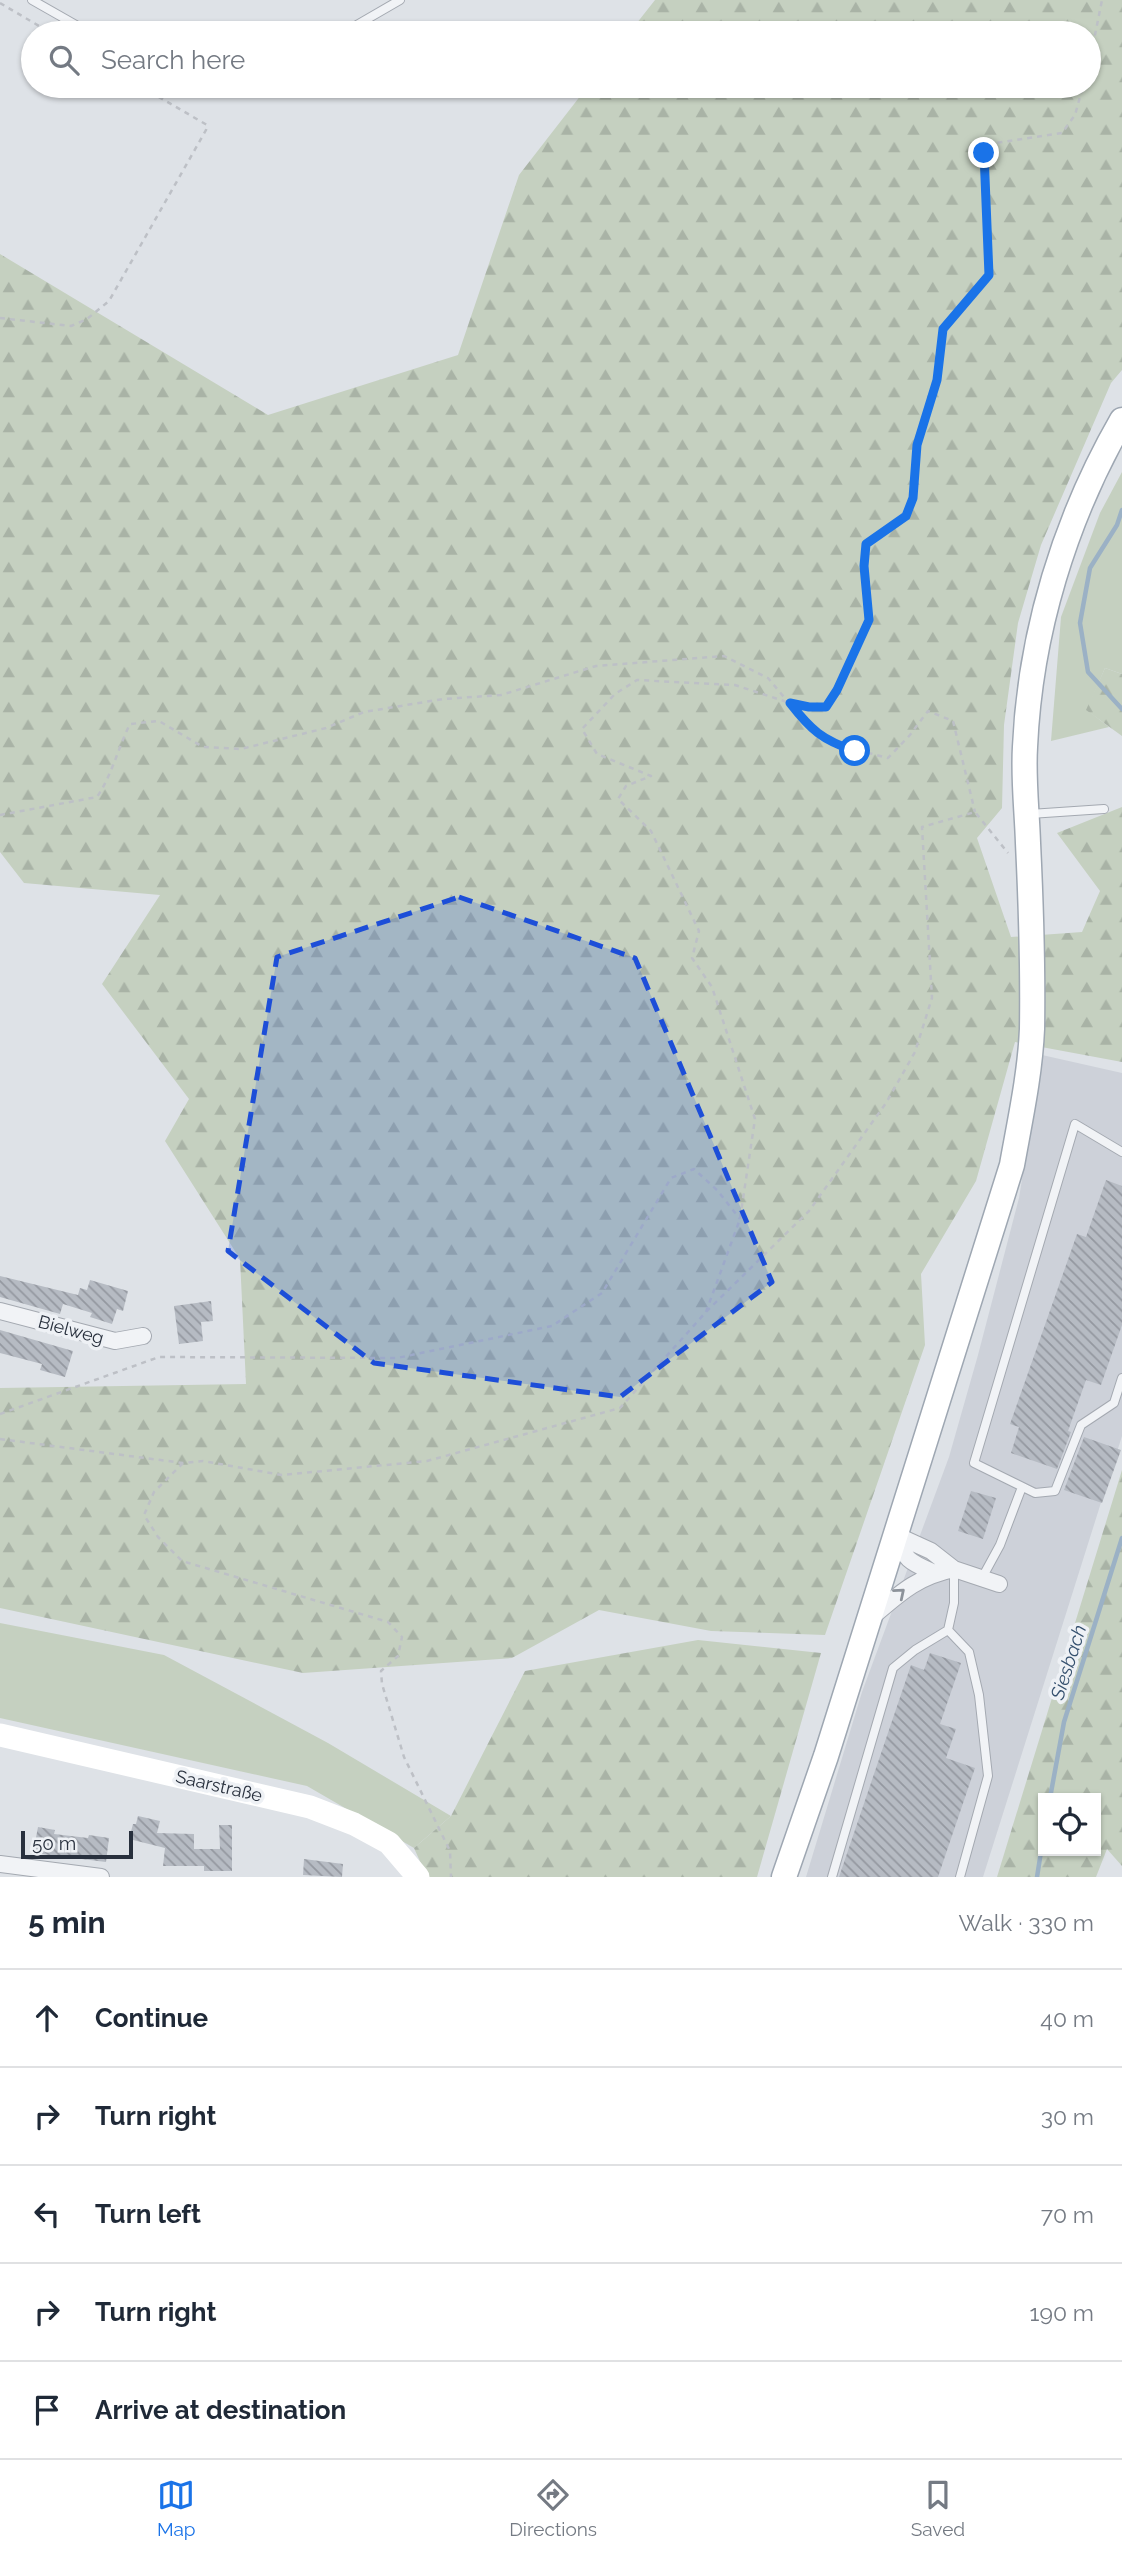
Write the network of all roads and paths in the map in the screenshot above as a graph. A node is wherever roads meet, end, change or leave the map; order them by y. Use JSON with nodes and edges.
{"nodes":[{"id":1,"x":32,"y":0,"type":"edge"},
{"id":2,"x":400,"y":0,"type":"edge"},
{"id":3,"x":1102,"y":0,"type":"edge"},
{"id":4,"x":0,"y":3,"type":"edge"},
{"id":5,"x":31,"y":21,"type":"edge"},
{"id":6,"x":69,"y":21,"type":"edge"},
{"id":7,"x":364,"y":21,"type":"edge"},
{"id":8,"x":1098,"y":21,"type":"edge"},
{"id":9,"x":161,"y":98,"type":"edge"},
{"id":10,"x":1080,"y":98,"type":"edge"},
{"id":11,"x":0,"y":318,"type":"edge"},
{"id":12,"x":1122,"y":420,"type":"edge"},
{"id":13,"x":790,"y":703,"type":"junction"},
{"id":14,"x":1104,"y":809,"type":"dead end"},
{"id":15,"x":975,"y":811,"type":"junction"},
{"id":16,"x":1027,"y":814,"type":"junction"},
{"id":17,"x":0,"y":815,"type":"edge"},
{"id":18,"x":1030,"y":880,"type":"junction"},
{"id":19,"x":1122,"y":1152,"type":"edge"},
{"id":20,"x":740,"y":1219,"type":"junction"},
{"id":21,"x":0,"y":1311,"type":"edge"},
{"id":22,"x":706,"y":1312,"type":"junction"},
{"id":23,"x":143,"y":1336,"type":"dead end"},
{"id":24,"x":1122,"y":1378,"type":"edge"},
{"id":25,"x":0,"y":1414,"type":"edge"},
{"id":26,"x":0,"y":1439,"type":"edge"},
{"id":27,"x":183,"y":1463,"type":"junction"},
{"id":28,"x":1022,"y":1487,"type":"junction"},
{"id":29,"x":896,"y":1535,"type":"junction"},
{"id":30,"x":954,"y":1569,"type":"junction"},
{"id":31,"x":935,"y":1573,"type":"junction"},
{"id":32,"x":982,"y":1578,"type":"junction"},
{"id":33,"x":999,"y":1584,"type":"dead end"},
{"id":34,"x":869,"y":1620,"type":"junction"},
{"id":35,"x":947,"y":1630,"type":"junction"},
{"id":36,"x":0,"y":1735,"type":"edge"},
{"id":37,"x":0,"y":1864,"type":"edge"},
{"id":38,"x":101,"y":1877,"type":"edge"},
{"id":39,"x":418,"y":1877,"type":"edge"},
{"id":40,"x":451,"y":1877,"type":"edge"},
{"id":41,"x":785,"y":1877,"type":"edge"},
{"id":42,"x":832,"y":1877,"type":"edge"},
{"id":43,"x":960,"y":1877,"type":"edge"}],
"edges":[{"from":1,"to":6,"type":"lane"},
{"from":2,"to":7,"type":"lane"},
{"from":3,"to":8,"type":"path"},
{"from":4,"to":5,"type":"path"},
{"from":9,"to":11,"type":"path"},
{"from":10,"to":13,"type":"path"},
{"from":12,"to":16,"type":"main road"},
{"from":13,"to":15,"type":"path"},
{"from":13,"to":17,"type":"path"},
{"from":13,"to":20,"type":"path"},
{"from":14,"to":16,"type":"lane"},
{"from":15,"to":18,"type":"path"},
{"from":15,"to":22,"type":"path"},
{"from":16,"to":18,"type":"main road"},
{"from":18,"to":29,"type":"main road"},
{"from":19,"to":28,"type":"lane"},
{"from":20,"to":22,"type":"path"},
{"from":20,"to":25,"type":"path"},
{"from":21,"to":23,"type":"street","name":"Bielweg"},
{"from":22,"to":27,"type":"path"},
{"from":24,"to":28,"type":"lane"},
{"from":26,"to":27,"type":"path"},
{"from":27,"to":40,"type":"path"},
{"from":28,"to":32,"type":"lane"},
{"from":29,"to":30,"type":"street"},
{"from":29,"to":31,"type":"street"},
{"from":29,"to":34,"type":"main road"},
{"from":30,"to":31,"type":"street"},
{"from":30,"to":32,"type":"street"},
{"from":30,"to":35,"type":"lane"},
{"from":34,"to":31,"type":"street","one_way":true},
{"from":32,"to":33,"type":"street"},
{"from":34,"to":41,"type":"main road"},
{"from":35,"to":42,"type":"lane"},
{"from":35,"to":43,"type":"lane"},
{"from":36,"to":39,"type":"street","name":"Saarstraße"},
{"from":37,"to":38,"type":"street"}]}
